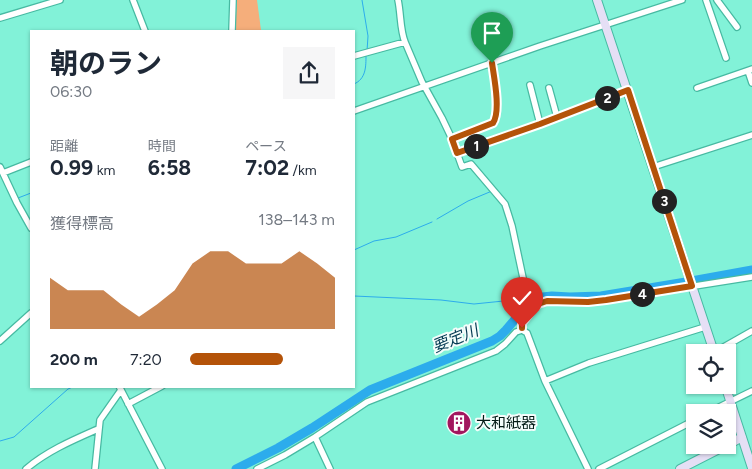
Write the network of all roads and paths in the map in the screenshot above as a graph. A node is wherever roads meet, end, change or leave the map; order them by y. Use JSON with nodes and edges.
{"nodes":[{"id":1,"x":60,"y":0,"type":"edge"},
{"id":2,"x":133,"y":0,"type":"edge"},
{"id":3,"x":233,"y":0,"type":"edge"},
{"id":4,"x":398,"y":0,"type":"edge"},
{"id":5,"x":597,"y":0,"type":"edge"},
{"id":6,"x":682,"y":0,"type":"edge"},
{"id":7,"x":706,"y":0,"type":"edge"},
{"id":8,"x":717,"y":0,"type":"edge"},
{"id":9,"x":0,"y":18,"type":"edge"},
{"id":10,"x":606,"y":24,"type":"junction"},
{"id":11,"x":737,"y":27,"type":"dead end"},
{"id":12,"x":145,"y":30,"type":"edge"},
{"id":13,"x":232,"y":30,"type":"edge"},
{"id":14,"x":405,"y":42,"type":"junction"},
{"id":15,"x":355,"y":56,"type":"edge"},
{"id":16,"x":726,"y":58,"type":"dead end"},
{"id":17,"x":492,"y":63,"type":"junction"},
{"id":18,"x":750,"y":70,"type":"edge"},
{"id":19,"x":752,"y":83,"type":"edge"},
{"id":20,"x":424,"y":85,"type":"junction"},
{"id":21,"x":530,"y":85,"type":"dead end"},
{"id":22,"x":549,"y":88,"type":"dead end"},
{"id":23,"x":697,"y":88,"type":"dead end"},
{"id":24,"x":628,"y":90,"type":"junction"},
{"id":25,"x":355,"y":111,"type":"edge"},
{"id":26,"x":557,"y":117,"type":"junction"},
{"id":27,"x":540,"y":124,"type":"junction"},
{"id":28,"x":752,"y":134,"type":"edge"},
{"id":29,"x":452,"y":139,"type":"junction"},
{"id":30,"x":457,"y":153,"type":"junction"},
{"id":31,"x":30,"y":162,"type":"edge"},
{"id":32,"x":654,"y":167,"type":"junction"},
{"id":33,"x":2,"y":173,"type":"edge"},
{"id":34,"x":30,"y":224,"type":"edge"},
{"id":35,"x":752,"y":277,"type":"edge"},
{"id":36,"x":692,"y":286,"type":"junction"},
{"id":37,"x":526,"y":292,"type":"dead end"},
{"id":38,"x":30,"y":314,"type":"edge"},
{"id":39,"x":705,"y":327,"type":"junction"},
{"id":40,"x":522,"y":330,"type":"junction"},
{"id":41,"x":752,"y":331,"type":"edge"},
{"id":42,"x":0,"y":341,"type":"edge"},
{"id":43,"x":712,"y":344,"type":"edge"},
{"id":44,"x":729,"y":344,"type":"edge"},
{"id":45,"x":545,"y":381,"type":"junction"},
{"id":46,"x":120,"y":388,"type":"edge"},
{"id":47,"x":158,"y":388,"type":"edge"},
{"id":48,"x":752,"y":391,"type":"edge"},
{"id":49,"x":728,"y":394,"type":"edge"},
{"id":50,"x":730,"y":402,"type":"junction"},
{"id":51,"x":128,"y":404,"type":"junction"},
{"id":52,"x":726,"y":404,"type":"edge"},
{"id":53,"x":686,"y":425,"type":"edge"},
{"id":54,"x":98,"y":429,"type":"junction"},
{"id":55,"x":315,"y":437,"type":"junction"},
{"id":56,"x":742,"y":437,"type":"junction"},
{"id":57,"x":736,"y":440,"type":"edge"},
{"id":58,"x":709,"y":454,"type":"edge"},
{"id":59,"x":752,"y":468,"type":"edge"},
{"id":60,"x":26,"y":469,"type":"edge"},
{"id":61,"x":95,"y":469,"type":"edge"},
{"id":62,"x":162,"y":469,"type":"edge"},
{"id":63,"x":257,"y":469,"type":"edge"},
{"id":64,"x":330,"y":469,"type":"edge"},
{"id":65,"x":588,"y":469,"type":"edge"},
{"id":66,"x":599,"y":469,"type":"edge"},
{"id":67,"x":680,"y":469,"type":"edge"}],
"edges":[{"from":1,"to":9,"type":"street"},
{"from":2,"to":12,"type":"street"},
{"from":3,"to":13,"type":"street"},
{"from":4,"to":14,"type":"street"},
{"from":5,"to":10,"type":"main road"},
{"from":6,"to":10,"type":"street"},
{"from":7,"to":16,"type":"street"},
{"from":8,"to":11,"type":"street"},
{"from":10,"to":17,"type":"street"},
{"from":10,"to":24,"type":"main road"},
{"from":14,"to":15,"type":"street"},
{"from":14,"to":20,"type":"street"},
{"from":17,"to":20,"type":"street"},
{"from":17,"to":29,"type":"street"},
{"from":18,"to":19,"type":"street"},
{"from":18,"to":23,"type":"street"},
{"from":20,"to":25,"type":"street"},
{"from":20,"to":29,"type":"street"},
{"from":21,"to":27,"type":"street"},
{"from":22,"to":26,"type":"street"},
{"from":24,"to":26,"type":"street"},
{"from":24,"to":32,"type":"main road"},
{"from":26,"to":27,"type":"street"},
{"from":27,"to":30,"type":"street"},
{"from":28,"to":32,"type":"street"},
{"from":29,"to":30,"type":"street"},
{"from":30,"to":37,"type":"street"},
{"from":31,"to":33,"type":"street"},
{"from":32,"to":36,"type":"main road"},
{"from":33,"to":34,"type":"street"},
{"from":35,"to":36,"type":"street"},
{"from":36,"to":39,"type":"main road"},
{"from":36,"to":40,"type":"street"},
{"from":38,"to":42,"type":"street"},
{"from":39,"to":43,"type":"main road"},
{"from":39,"to":45,"type":"street"},
{"from":40,"to":45,"type":"street"},
{"from":40,"to":55,"type":"street"},
{"from":41,"to":44,"type":"street"},
{"from":45,"to":65,"type":"street"},
{"from":46,"to":51,"type":"street"},
{"from":46,"to":54,"type":"street"},
{"from":47,"to":51,"type":"street"},
{"from":48,"to":50,"type":"street"},
{"from":49,"to":50,"type":"main road"},
{"from":50,"to":52,"type":"street"},
{"from":50,"to":56,"type":"main road"},
{"from":51,"to":62,"type":"street"},
{"from":53,"to":66,"type":"street"},
{"from":54,"to":60,"type":"street"},
{"from":54,"to":61,"type":"street"},
{"from":55,"to":63,"type":"street"},
{"from":55,"to":64,"type":"street"},
{"from":56,"to":57,"type":"main road"},
{"from":56,"to":59,"type":"main road"},
{"from":58,"to":67,"type":"main road"}]}
